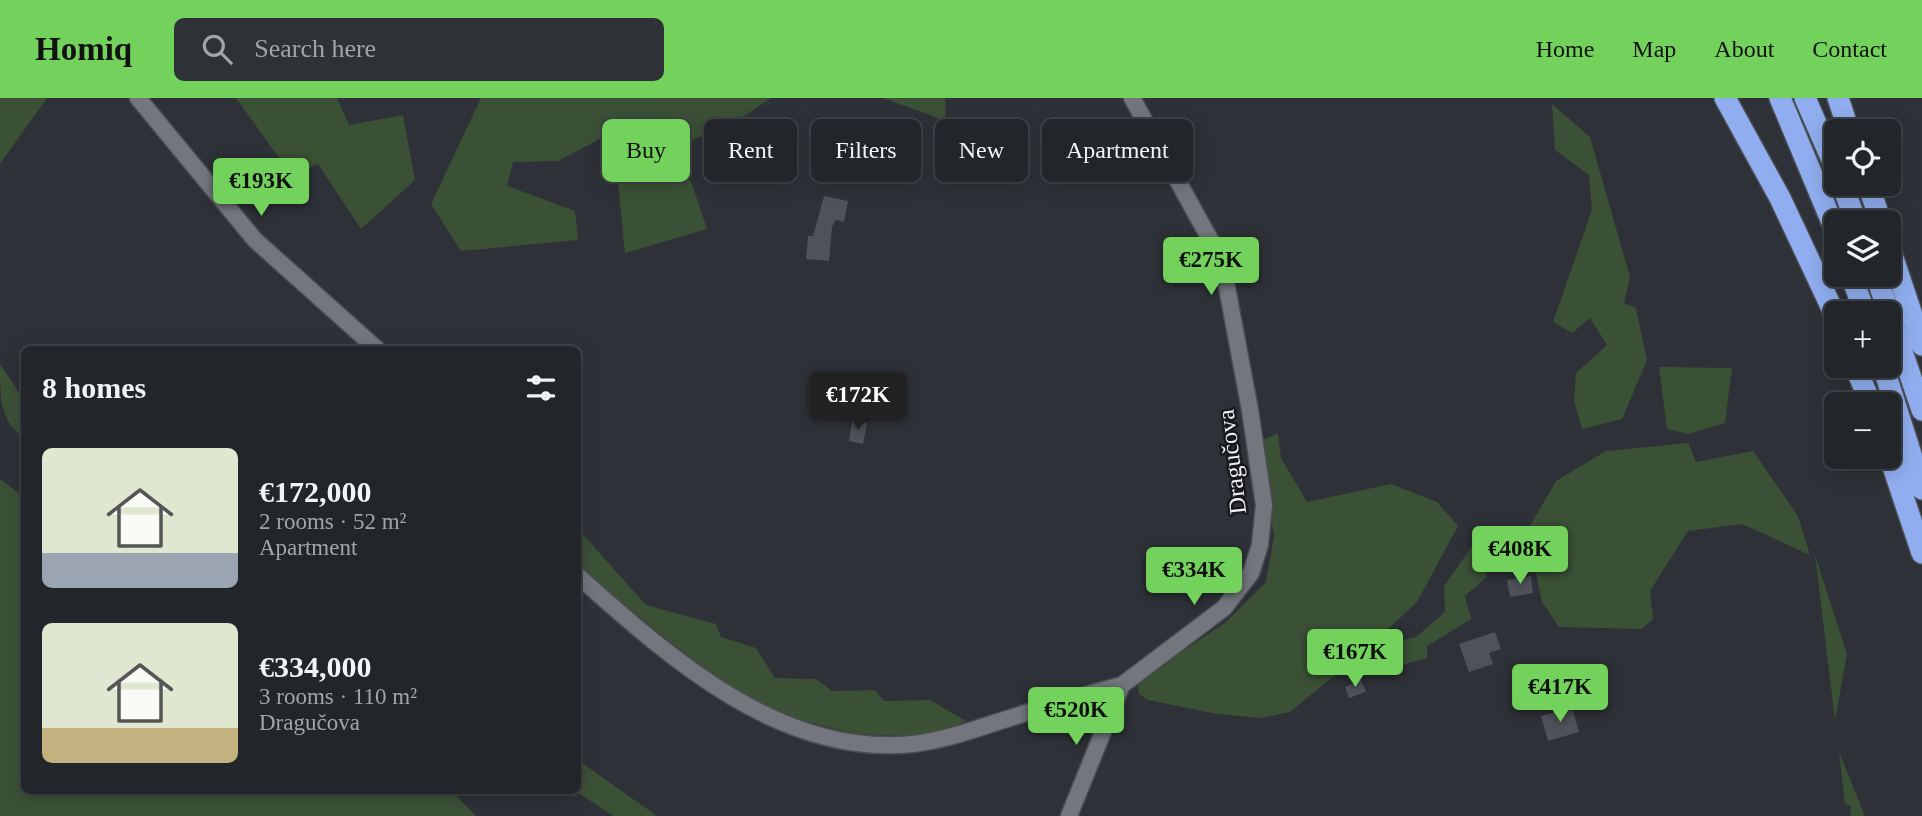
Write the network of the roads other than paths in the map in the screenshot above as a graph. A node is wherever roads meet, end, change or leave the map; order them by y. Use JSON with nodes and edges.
{"nodes":[{"id":1,"x":138,"y":98,"type":"edge"},
{"id":2,"x":1132,"y":98,"type":"edge"},
{"id":3,"x":1725,"y":98,"type":"edge"},
{"id":4,"x":1780,"y":98,"type":"edge"},
{"id":5,"x":1805,"y":98,"type":"edge"},
{"id":6,"x":1838,"y":98,"type":"edge"},
{"id":7,"x":1845,"y":119,"type":"edge"},
{"id":8,"x":1824,"y":142,"type":"edge"},
{"id":9,"x":1827,"y":210,"type":"edge"},
{"id":10,"x":1901,"y":282,"type":"edge"},
{"id":11,"x":1880,"y":287,"type":"edge"},
{"id":12,"x":1828,"y":301,"type":"edge"},
{"id":13,"x":1922,"y":345,"type":"edge"},
{"id":14,"x":373,"y":346,"type":"edge"},
{"id":15,"x":1887,"y":378,"type":"edge"},
{"id":16,"x":1922,"y":410,"type":"edge"},
{"id":17,"x":1894,"y":469,"type":"edge"},
{"id":18,"x":1922,"y":489,"type":"edge"},
{"id":19,"x":1922,"y":553,"type":"edge"},
{"id":20,"x":581,"y":579,"type":"edge"},
{"id":21,"x":1122,"y":685,"type":"junction"},
{"id":22,"x":1069,"y":816,"type":"edge"}],
"edges":[{"from":1,"to":14,"type":"street"},
{"from":2,"to":21,"type":"street","name":"Dragučova"},
{"from":3,"to":12,"type":"highway"},
{"from":4,"to":9,"type":"highway"},
{"from":5,"to":8,"type":"highway"},
{"from":6,"to":7,"type":"highway"},
{"from":10,"to":13,"type":"highway"},
{"from":11,"to":16,"type":"highway"},
{"from":15,"to":18,"type":"highway"},
{"from":17,"to":19,"type":"highway"},
{"from":20,"to":21,"type":"street"},
{"from":21,"to":22,"type":"street"}]}
